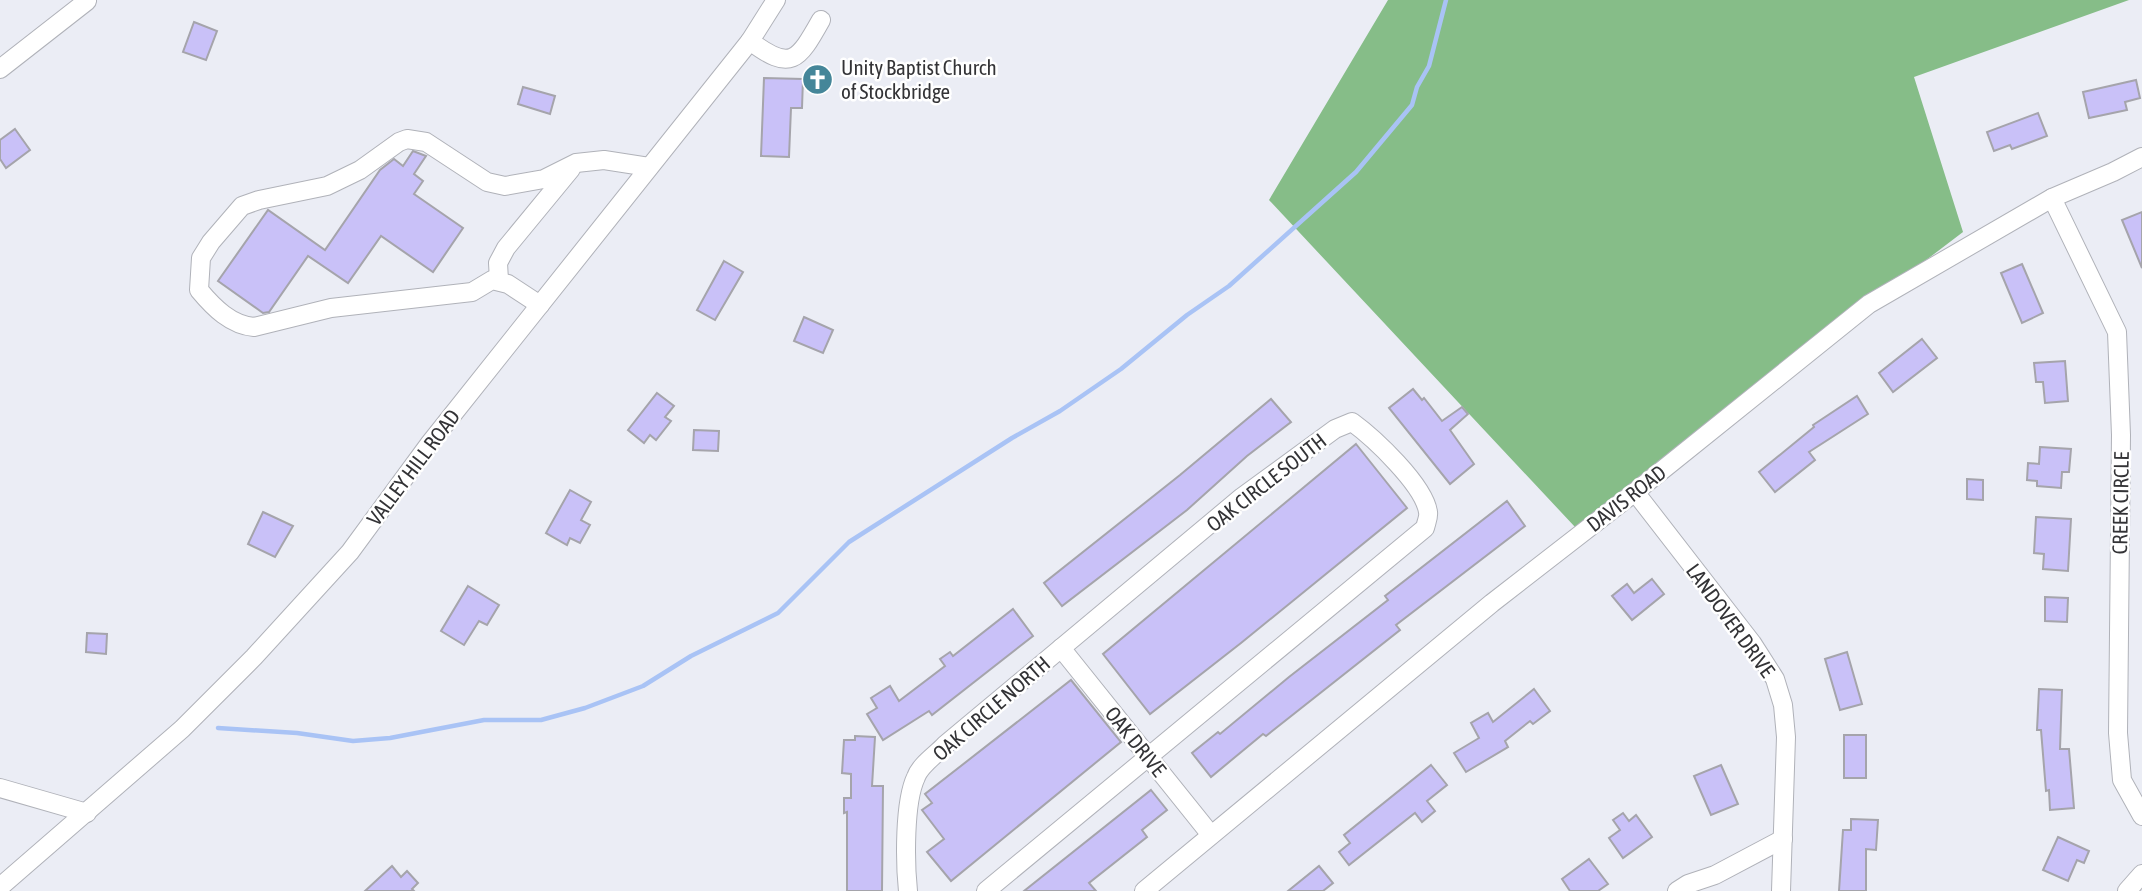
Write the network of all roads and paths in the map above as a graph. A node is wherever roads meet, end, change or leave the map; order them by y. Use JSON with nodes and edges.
{"nodes":[{"id":1,"x":776,"y":0,"type":"edge"},
{"id":2,"x":87,"y":1,"type":"edge"},
{"id":3,"x":821,"y":20,"type":"dead end"},
{"id":4,"x":750,"y":41,"type":"junction"},
{"id":5,"x":0,"y":69,"type":"edge"},
{"id":6,"x":2142,"y":157,"type":"edge"},
{"id":7,"x":576,"y":163,"type":"junction"},
{"id":8,"x":649,"y":167,"type":"junction"},
{"id":9,"x":2052,"y":198,"type":"junction"},
{"id":10,"x":499,"y":281,"type":"junction"},
{"id":11,"x":540,"y":305,"type":"junction"},
{"id":12,"x":1635,"y":492,"type":"junction"},
{"id":13,"x":1061,"y":648,"type":"junction"},
{"id":14,"x":1148,"y":755,"type":"junction"},
{"id":15,"x":0,"y":788,"type":"edge"},
{"id":16,"x":88,"y":813,"type":"junction"},
{"id":17,"x":2142,"y":816,"type":"edge"},
{"id":18,"x":1211,"y":835,"type":"junction"},
{"id":19,"x":1783,"y":839,"type":"junction"},
{"id":20,"x":2142,"y":874,"type":"edge"},
{"id":21,"x":0,"y":887,"type":"edge"},
{"id":22,"x":908,"y":891,"type":"edge"},
{"id":23,"x":986,"y":891,"type":"edge"},
{"id":24,"x":1144,"y":891,"type":"edge"},
{"id":25,"x":1676,"y":891,"type":"edge"},
{"id":26,"x":1781,"y":891,"type":"edge"},
{"id":27,"x":2127,"y":891,"type":"edge"}],
"edges":[{"from":1,"to":4,"type":"street","name":"VALLEY HILL ROAD"},
{"from":2,"to":5,"type":"street"},
{"from":3,"to":4,"type":"street"},
{"from":4,"to":8,"type":"street","name":"VALLEY HILL ROAD"},
{"from":6,"to":9,"type":"street","name":"DAVIS ROAD"},
{"from":7,"to":8,"type":"street"},
{"from":7,"to":10,"type":"street"},
{"from":7,"to":10,"type":"street"},
{"from":8,"to":11,"type":"street","name":"VALLEY HILL ROAD"},
{"from":9,"to":12,"type":"street","name":"DAVIS ROAD"},
{"from":9,"to":17,"type":"street","name":"CREEK CIRCLE"},
{"from":10,"to":11,"type":"street"},
{"from":11,"to":16,"type":"street","name":"VALLEY HILL ROAD"},
{"from":12,"to":18,"type":"street","name":"DAVIS ROAD"},
{"from":12,"to":19,"type":"street","name":"LANDOVER DRIVE"},
{"from":13,"to":14,"type":"street","name":"OAK DRIVE"},
{"from":13,"to":14,"type":"street","name":"OAK CIRCLE SOUTH"},
{"from":13,"to":22,"type":"street","name":"OAK CIRCLE NORTH"},
{"from":14,"to":18,"type":"street","name":"OAK DRIVE"},
{"from":14,"to":23,"type":"street"},
{"from":15,"to":16,"type":"street"},
{"from":16,"to":21,"type":"street","name":"VALLEY HILL ROAD"},
{"from":18,"to":24,"type":"street","name":"DAVIS ROAD"},
{"from":19,"to":25,"type":"street"},
{"from":19,"to":26,"type":"street","name":"LANDOVER DRIVE"},
{"from":20,"to":27,"type":"street"}]}
